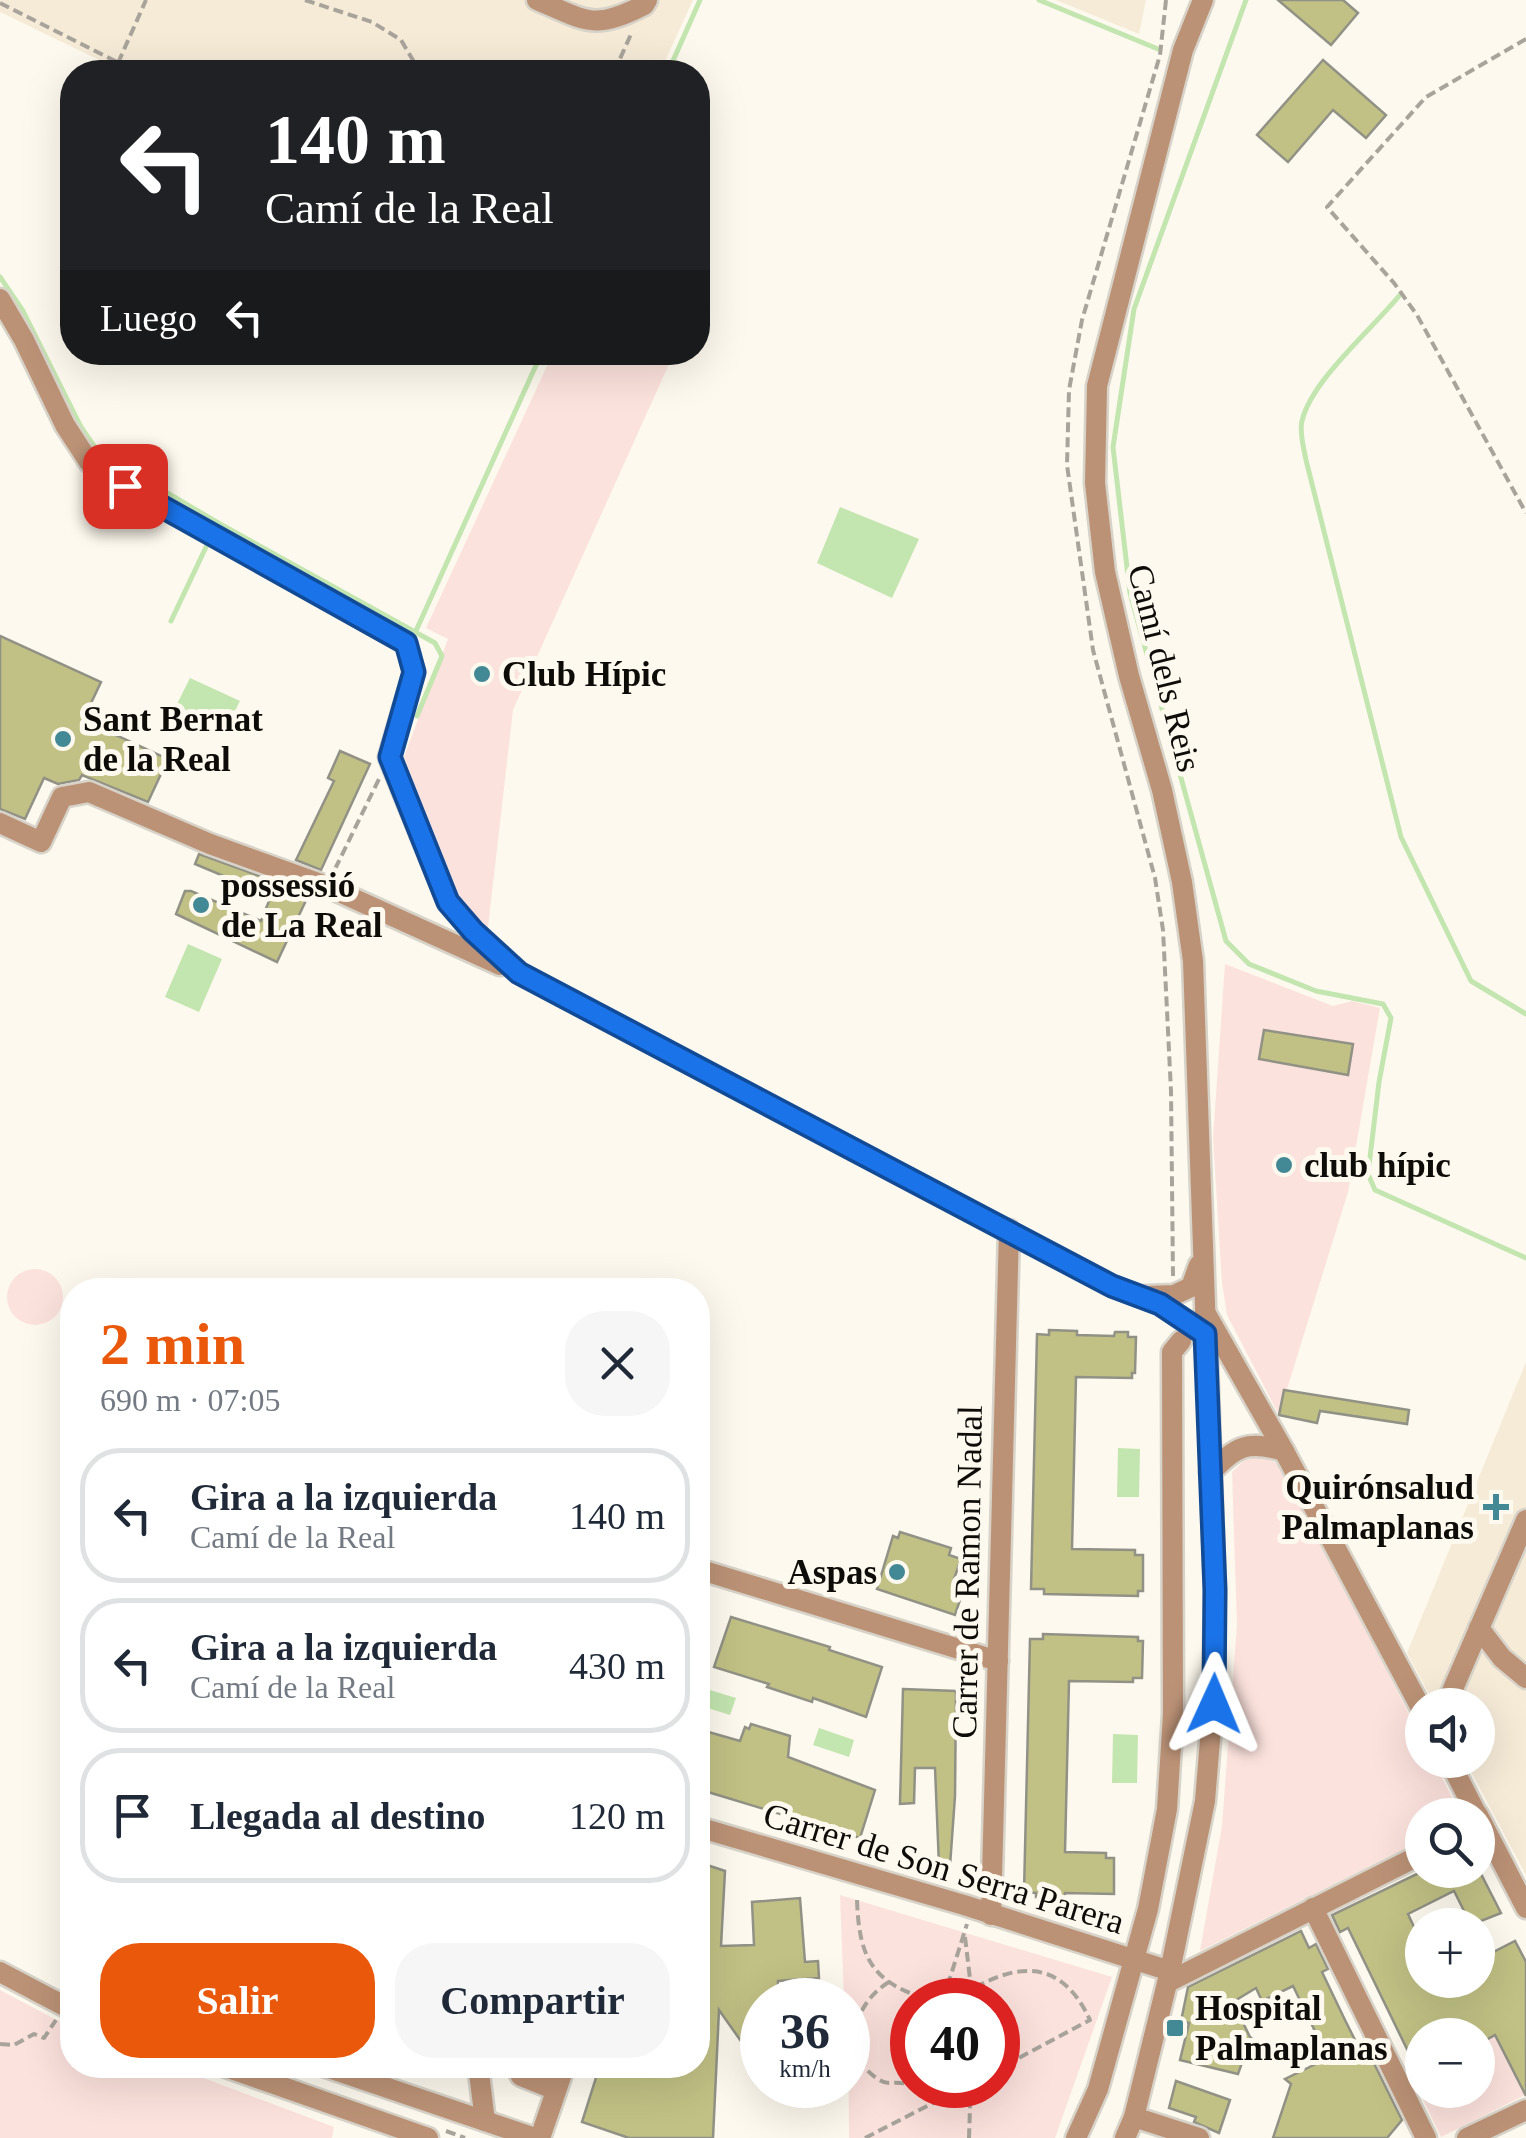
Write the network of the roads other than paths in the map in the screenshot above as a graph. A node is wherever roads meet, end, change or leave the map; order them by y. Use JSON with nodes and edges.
{"nodes":[{"id":1,"x":537,"y":0,"type":"edge"},
{"id":2,"x":1188,"y":0,"type":"edge"},
{"id":3,"x":1203,"y":0,"type":"edge"},
{"id":4,"x":646,"y":3,"type":"edge"},
{"id":5,"x":1183,"y":50,"type":"junction"},
{"id":6,"x":0,"y":300,"type":"edge"},
{"id":7,"x":0,"y":823,"type":"edge"},
{"id":8,"x":519,"y":973,"type":"junction"},
{"id":9,"x":1008,"y":1230,"type":"junction"},
{"id":10,"x":1203,"y":1255,"type":"junction"},
{"id":11,"x":1139,"y":1296,"type":"junction"},
{"id":12,"x":1204,"y":1309,"type":"junction"},
{"id":13,"x":1205,"y":1334,"type":"junction"},
{"id":14,"x":1181,"y":1340,"type":"junction"},
{"id":15,"x":1207,"y":1402,"type":"junction"},
{"id":16,"x":1284,"y":1450,"type":"junction"},
{"id":17,"x":1210,"y":1473,"type":"junction"},
{"id":18,"x":1526,"y":1520,"type":"edge"},
{"id":19,"x":1518,"y":1549,"type":"edge"},
{"id":20,"x":710,"y":1573,"type":"edge"},
{"id":21,"x":1479,"y":1628,"type":"junction"},
{"id":22,"x":998,"y":1661,"type":"junction"},
{"id":23,"x":1526,"y":1678,"type":"edge"},
{"id":24,"x":1410,"y":1688,"type":"edge"},
{"id":25,"x":1453,"y":1688,"type":"edge"},
{"id":26,"x":710,"y":1830,"type":"edge"},
{"id":27,"x":1495,"y":1851,"type":"edge"},
{"id":28,"x":1405,"y":1862,"type":"edge"},
{"id":29,"x":1313,"y":1908,"type":"junction"},
{"id":30,"x":1526,"y":1908,"type":"edge"},
{"id":31,"x":991,"y":1916,"type":"junction"},
{"id":32,"x":1133,"y":1961,"type":"junction"},
{"id":33,"x":0,"y":1972,"type":"edge"},
{"id":34,"x":1169,"y":1977,"type":"junction"},
{"id":35,"x":60,"y":2004,"type":"edge"},
{"id":36,"x":257,"y":2078,"type":"edge"},
{"id":37,"x":358,"y":2078,"type":"edge"},
{"id":38,"x":480,"y":2078,"type":"edge"},
{"id":39,"x":527,"y":2078,"type":"edge"},
{"id":40,"x":560,"y":2078,"type":"edge"},
{"id":41,"x":556,"y":2090,"type":"junction"},
{"id":42,"x":1526,"y":2110,"type":"edge"},
{"id":43,"x":1134,"y":2117,"type":"junction"},
{"id":44,"x":485,"y":2121,"type":"junction"},
{"id":45,"x":428,"y":2138,"type":"edge"},
{"id":46,"x":537,"y":2138,"type":"edge"},
{"id":47,"x":1076,"y":2138,"type":"edge"},
{"id":48,"x":1125,"y":2138,"type":"edge"},
{"id":49,"x":1199,"y":2138,"type":"edge"},
{"id":50,"x":1426,"y":2138,"type":"edge"},
{"id":51,"x":1467,"y":2138,"type":"edge"}],
"edges":[{"from":1,"to":4,"type":"street"},
{"from":2,"to":5,"type":"street","name":"Camí dels Reis"},
{"from":3,"to":5,"type":"street","name":"Camí dels Reis"},
{"from":5,"to":10,"type":"street","name":"Camí dels Reis"},
{"from":6,"to":8,"type":"street"},
{"from":7,"to":8,"type":"street"},
{"from":8,"to":9,"type":"street"},
{"from":9,"to":11,"type":"street"},
{"from":9,"to":22,"type":"street","name":"Carrer de Ramon Nadal"},
{"from":10,"to":11,"type":"street"},
{"from":10,"to":12,"type":"street","name":"Camí dels Reis"},
{"from":11,"to":13,"type":"street"},
{"from":11,"to":14,"type":"street"},
{"from":12,"to":13,"type":"street","name":"Camí dels Reis"},
{"from":12,"to":16,"type":"street","name":"Camí dels Reis"},
{"from":13,"to":15,"type":"street","name":"Camí dels Reis"},
{"from":14,"to":15,"type":"street"},
{"from":14,"to":32,"type":"street"},
{"from":15,"to":17,"type":"street","name":"Camí dels Reis"},
{"from":16,"to":17,"type":"street"},
{"from":16,"to":24,"type":"street","name":"Camí dels Reis"},
{"from":17,"to":34,"type":"street","name":"Camí dels Reis"},
{"from":18,"to":19,"type":"street"},
{"from":19,"to":21,"type":"street"},
{"from":20,"to":22,"type":"street"},
{"from":21,"to":23,"type":"street"},
{"from":21,"to":25,"type":"street"},
{"from":22,"to":31,"type":"street","name":"Carrer de Ramon Nadal"},
{"from":26,"to":31,"type":"street","name":"Carrer de Son Serra Parera"},
{"from":27,"to":30,"type":"street"},
{"from":28,"to":29,"type":"street"},
{"from":29,"to":34,"type":"street"},
{"from":29,"to":50,"type":"street"},
{"from":31,"to":32,"type":"street","name":"Carrer de Son Serra Parera"},
{"from":32,"to":34,"type":"street","name":"Carrer de Son Serra Parera"},
{"from":32,"to":47,"type":"street"},
{"from":33,"to":35,"type":"street"},
{"from":34,"to":43,"type":"street","name":"Camí dels Reis"},
{"from":36,"to":45,"type":"street"},
{"from":37,"to":44,"type":"street"},
{"from":38,"to":44,"type":"street"},
{"from":39,"to":41,"type":"street"},
{"from":40,"to":41,"type":"street"},
{"from":41,"to":46,"type":"street"},
{"from":42,"to":51,"type":"street"},
{"from":43,"to":48,"type":"street","name":"Camí dels Reis"},
{"from":43,"to":49,"type":"street"},
{"from":44,"to":46,"type":"street"}]}
